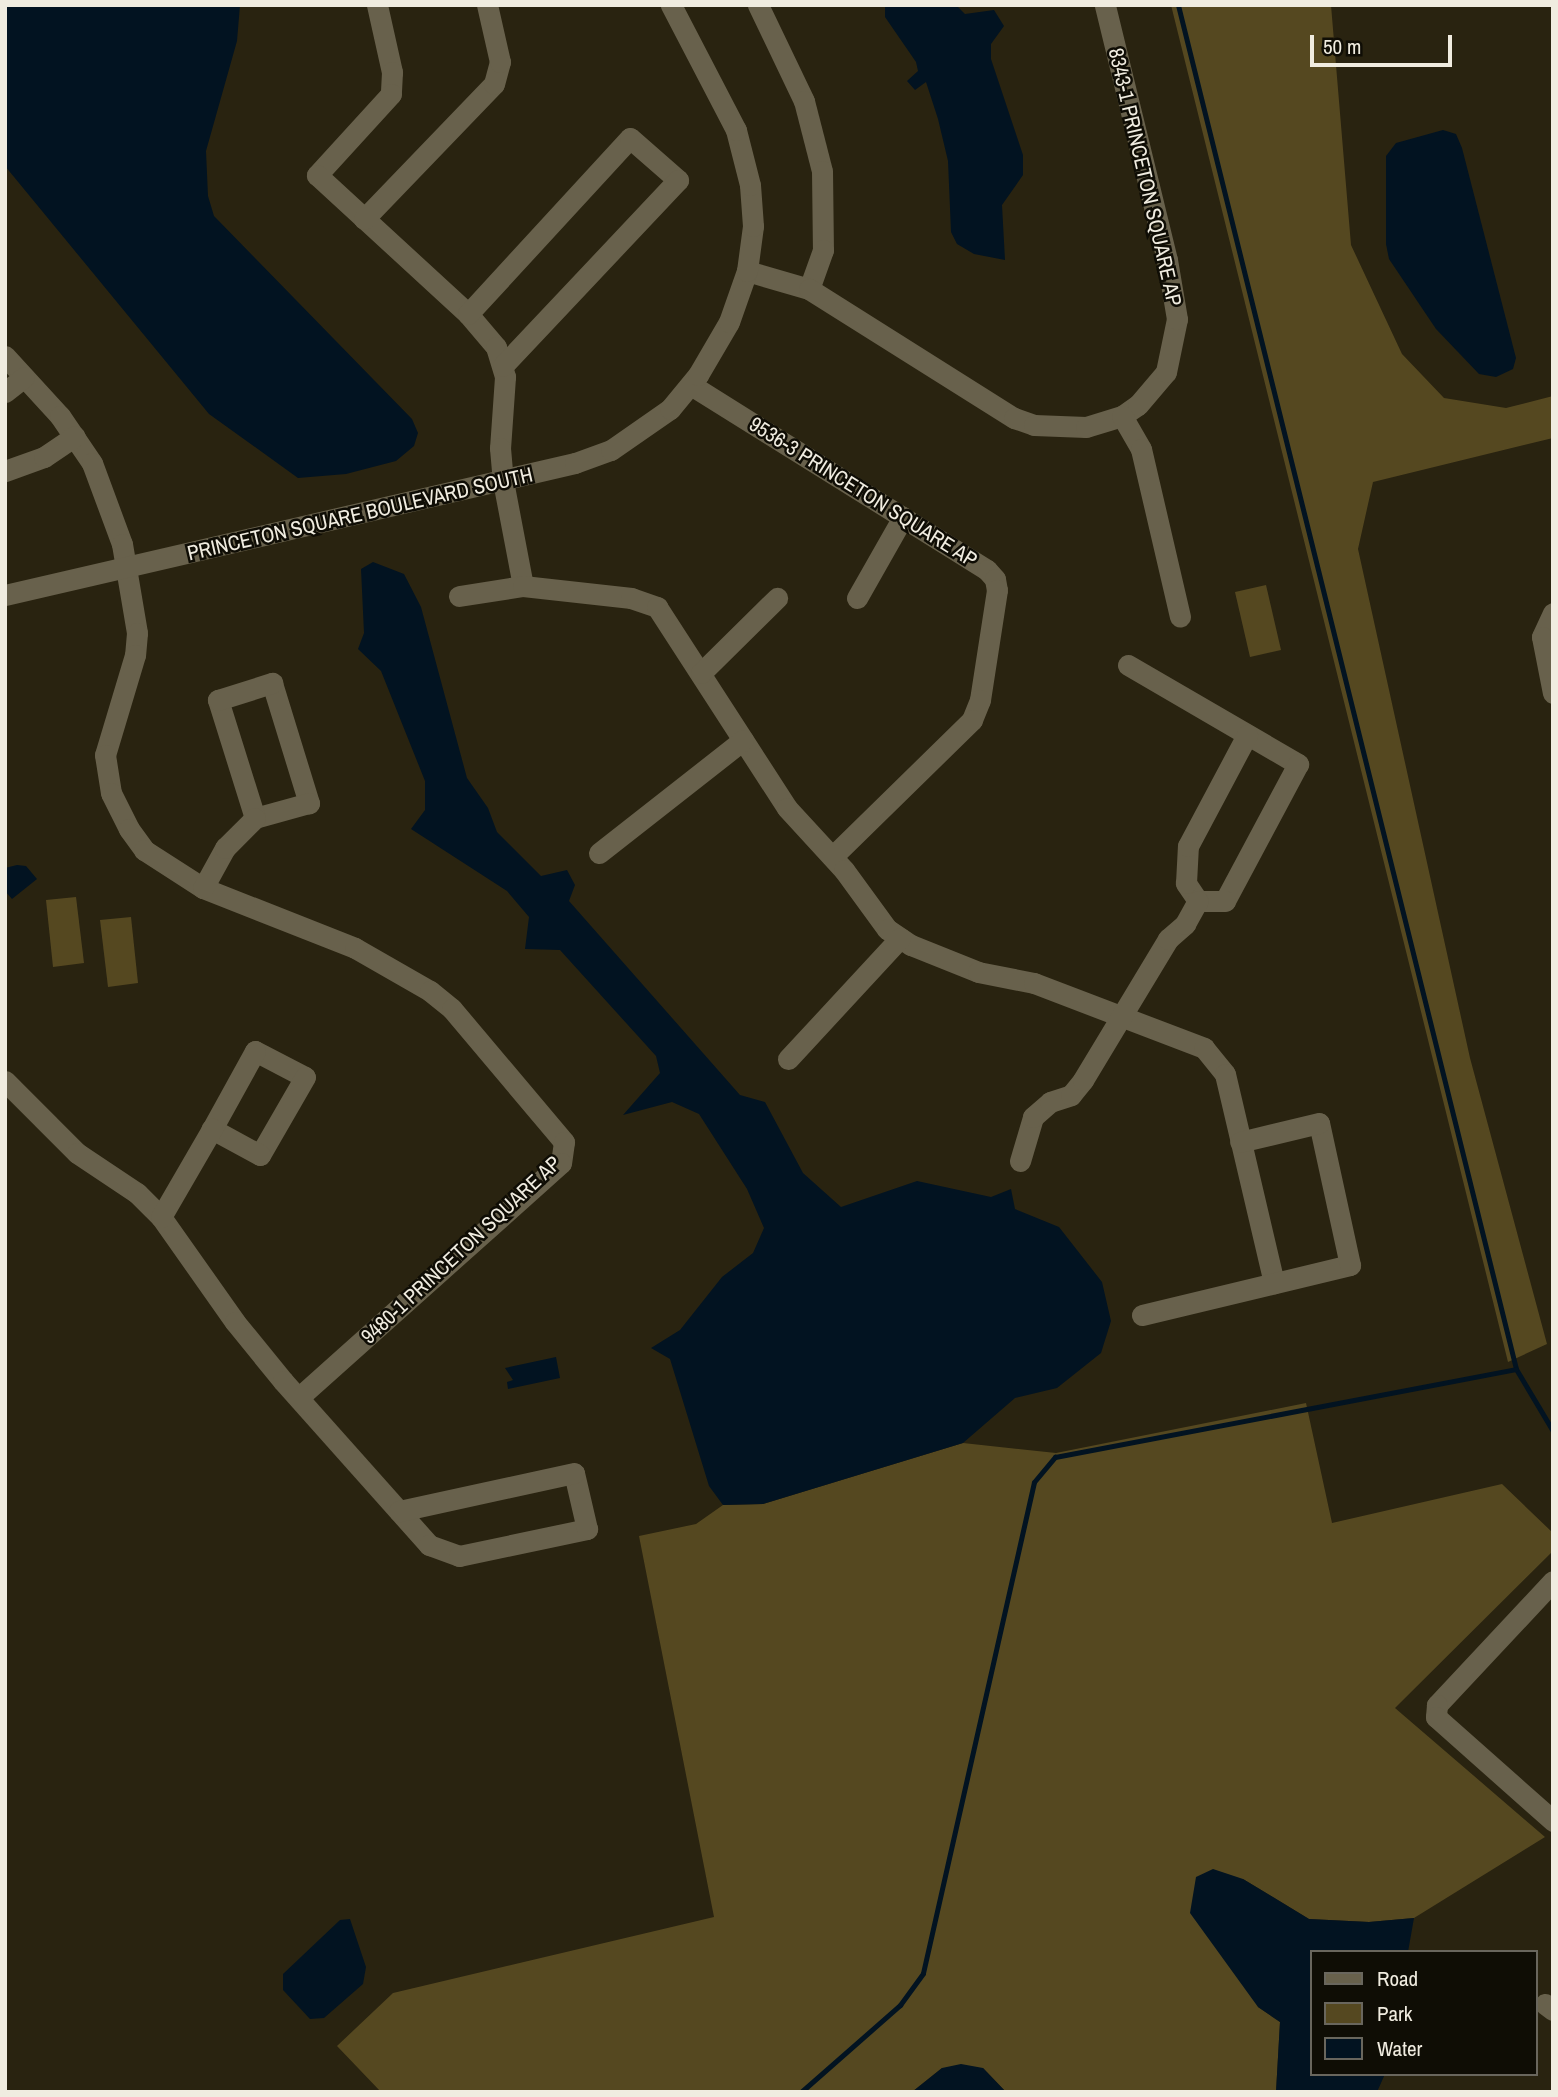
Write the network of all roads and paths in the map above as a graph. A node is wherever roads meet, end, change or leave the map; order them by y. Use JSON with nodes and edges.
{"nodes":[{"id":1,"x":377,"y":5,"type":"edge"},
{"id":2,"x":487,"y":5,"type":"edge"},
{"id":3,"x":671,"y":5,"type":"edge"},
{"id":4,"x":758,"y":5,"type":"edge"},
{"id":5,"x":1105,"y":5,"type":"edge"},
{"id":6,"x":363,"y":219,"type":"junction"},
{"id":7,"x":747,"y":271,"type":"junction"},
{"id":8,"x":808,"y":289,"type":"junction"},
{"id":9,"x":468,"y":314,"type":"junction"},
{"id":10,"x":5,"y":356,"type":"edge"},
{"id":11,"x":503,"y":366,"type":"junction"},
{"id":12,"x":24,"y":377,"type":"junction"},
{"id":13,"x":691,"y":385,"type":"junction"},
{"id":14,"x":5,"y":393,"type":"edge"},
{"id":15,"x":1122,"y":416,"type":"junction"},
{"id":16,"x":75,"y":436,"type":"junction"},
{"id":17,"x":5,"y":471,"type":"edge"},
{"id":18,"x":503,"y":481,"type":"junction"},
{"id":19,"x":903,"y":517,"type":"junction"},
{"id":20,"x":128,"y":568,"type":"junction"},
{"id":21,"x":523,"y":586,"type":"junction"},
{"id":22,"x":5,"y":595,"type":"edge"},
{"id":23,"x":459,"y":596,"type":"dead end"},
{"id":24,"x":777,"y":598,"type":"dead end"},
{"id":25,"x":857,"y":598,"type":"dead end"},
{"id":26,"x":1553,"y":613,"type":"edge"},
{"id":27,"x":1180,"y":617,"type":"dead end"},
{"id":28,"x":1128,"y":665,"type":"dead end"},
{"id":29,"x":701,"y":673,"type":"junction"},
{"id":30,"x":1553,"y":693,"type":"edge"},
{"id":31,"x":1247,"y":735,"type":"junction"},
{"id":32,"x":743,"y":740,"type":"junction"},
{"id":33,"x":255,"y":818,"type":"junction"},
{"id":34,"x":599,"y":853,"type":"dead end"},
{"id":35,"x":833,"y":856,"type":"junction"},
{"id":36,"x":203,"y":888,"type":"junction"},
{"id":37,"x":1198,"y":901,"type":"junction"},
{"id":38,"x":900,"y":938,"type":"junction"},
{"id":39,"x":1120,"y":1015,"type":"junction"},
{"id":40,"x":788,"y":1059,"type":"dead end"},
{"id":41,"x":5,"y":1081,"type":"edge"},
{"id":42,"x":212,"y":1129,"type":"junction"},
{"id":43,"x":1240,"y":1142,"type":"junction"},
{"id":44,"x":1020,"y":1161,"type":"dead end"},
{"id":45,"x":161,"y":1217,"type":"junction"},
{"id":46,"x":1274,"y":1283,"type":"junction"},
{"id":47,"x":1142,"y":1315,"type":"dead end"},
{"id":48,"x":299,"y":1397,"type":"junction"},
{"id":49,"x":399,"y":1511,"type":"junction"},
{"id":50,"x":1553,"y":1581,"type":"edge"},
{"id":51,"x":1553,"y":1821,"type":"edge"}],
"edges":[{"from":1,"to":6,"type":"street"},
{"from":2,"to":6,"type":"street"},
{"from":3,"to":7,"type":"street","name":"PRINCETON SQUARE BOULEVARD SOUTH"},
{"from":4,"to":8,"type":"street"},
{"from":5,"to":15,"type":"street","name":"8343-1 PRINCETON SQUARE AP"},
{"from":6,"to":9,"type":"street"},
{"from":7,"to":8,"type":"street","name":"8343-1 PRINCETON SQUARE AP"},
{"from":7,"to":13,"type":"street","name":"PRINCETON SQUARE BOULEVARD SOUTH"},
{"from":8,"to":15,"type":"street","name":"8343-1 PRINCETON SQUARE AP"},
{"from":9,"to":11,"type":"street"},
{"from":9,"to":11,"type":"street"},
{"from":10,"to":12,"type":"street","name":"9480-1 PRINCETON SQUARE AP"},
{"from":11,"to":18,"type":"street"},
{"from":12,"to":14,"type":"street"},
{"from":12,"to":16,"type":"street","name":"9480-1 PRINCETON SQUARE AP"},
{"from":13,"to":18,"type":"street","name":"PRINCETON SQUARE BOULEVARD SOUTH"},
{"from":13,"to":19,"type":"street","name":"9536-3 PRINCETON SQUARE AP"},
{"from":15,"to":27,"type":"street"},
{"from":16,"to":17,"type":"street"},
{"from":16,"to":20,"type":"street","name":"9480-1 PRINCETON SQUARE AP"},
{"from":18,"to":20,"type":"street","name":"PRINCETON SQUARE BOULEVARD SOUTH"},
{"from":18,"to":21,"type":"street"},
{"from":19,"to":25,"type":"street"},
{"from":19,"to":35,"type":"street","name":"9536-3 PRINCETON SQUARE AP"},
{"from":20,"to":22,"type":"street","name":"PRINCETON SQUARE BOULEVARD SOUTH"},
{"from":20,"to":36,"type":"street","name":"9480-1 PRINCETON SQUARE AP"},
{"from":21,"to":23,"type":"street"},
{"from":21,"to":29,"type":"street"},
{"from":24,"to":29,"type":"street"},
{"from":26,"to":30,"type":"street"},
{"from":28,"to":31,"type":"street"},
{"from":29,"to":32,"type":"street"},
{"from":31,"to":37,"type":"street"},
{"from":31,"to":37,"type":"street"},
{"from":32,"to":34,"type":"street"},
{"from":32,"to":35,"type":"street"},
{"from":33,"to":33,"type":"street"},
{"from":33,"to":36,"type":"street"},
{"from":35,"to":38,"type":"street"},
{"from":36,"to":48,"type":"street","name":"9480-1 PRINCETON SQUARE AP"},
{"from":37,"to":39,"type":"street"},
{"from":38,"to":39,"type":"street"},
{"from":38,"to":40,"type":"street"},
{"from":39,"to":43,"type":"street"},
{"from":39,"to":44,"type":"street"},
{"from":41,"to":45,"type":"street"},
{"from":42,"to":42,"type":"street"},
{"from":42,"to":45,"type":"street"},
{"from":43,"to":46,"type":"street"},
{"from":43,"to":46,"type":"street"},
{"from":45,"to":48,"type":"street"},
{"from":46,"to":47,"type":"street"},
{"from":48,"to":49,"type":"street"},
{"from":49,"to":49,"type":"street"},
{"from":50,"to":51,"type":"street"}]}
